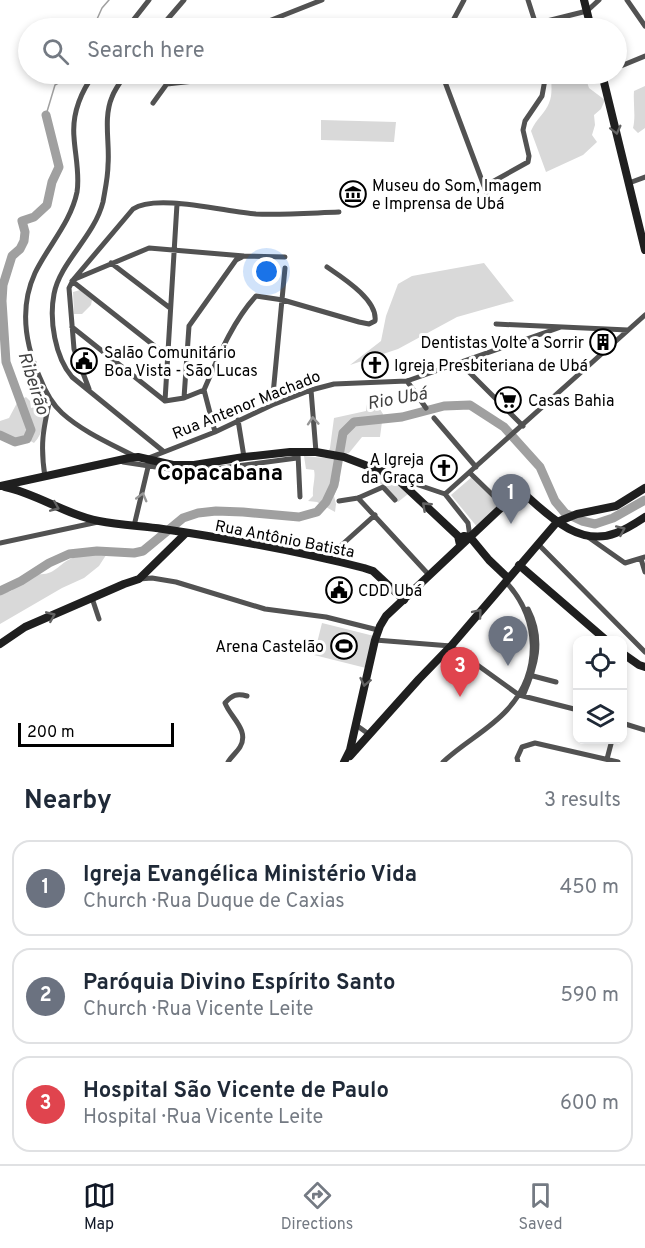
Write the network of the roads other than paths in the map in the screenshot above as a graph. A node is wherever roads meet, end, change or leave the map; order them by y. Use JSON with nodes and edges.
{"nodes":[{"id":1,"x":149,"y":0,"type":"edge"},
{"id":2,"x":184,"y":0,"type":"edge"},
{"id":3,"x":322,"y":0,"type":"edge"},
{"id":4,"x":464,"y":0,"type":"edge"},
{"id":5,"x":528,"y":0,"type":"edge"},
{"id":6,"x":584,"y":0,"type":"edge"},
{"id":7,"x":599,"y":0,"type":"edge"},
{"id":8,"x":627,"y":0,"type":"edge"},
{"id":9,"x":587,"y":11,"type":"junction"},
{"id":10,"x":135,"y":18,"type":"edge"},
{"id":11,"x":168,"y":18,"type":"edge"},
{"id":12,"x":276,"y":18,"type":"edge"},
{"id":13,"x":454,"y":18,"type":"edge"},
{"id":14,"x":534,"y":18,"type":"edge"},
{"id":15,"x":563,"y":18,"type":"edge"},
{"id":16,"x":589,"y":18,"type":"edge"},
{"id":17,"x":645,"y":26,"type":"edge"},
{"id":18,"x":645,"y":56,"type":"edge"},
{"id":19,"x":627,"y":63,"type":"edge"},
{"id":20,"x":88,"y":84,"type":"edge"},
{"id":21,"x":120,"y":84,"type":"edge"},
{"id":22,"x":166,"y":84,"type":"edge"},
{"id":23,"x":446,"y":84,"type":"edge"},
{"id":24,"x":544,"y":84,"type":"edge"},
{"id":25,"x":604,"y":84,"type":"edge"},
{"id":26,"x":153,"y":104,"type":"dead end"},
{"id":27,"x":645,"y":177,"type":"edge"},
{"id":28,"x":629,"y":183,"type":"junction"},
{"id":29,"x":485,"y":186,"type":"junction"},
{"id":30,"x":487,"y":194,"type":"dead end"},
{"id":31,"x":177,"y":204,"type":"junction"},
{"id":32,"x":339,"y":212,"type":"dead end"},
{"id":33,"x":174,"y":250,"type":"junction"},
{"id":34,"x":645,"y":250,"type":"edge"},
{"id":35,"x":244,"y":256,"type":"junction"},
{"id":36,"x":285,"y":257,"type":"dead end"},
{"id":37,"x":111,"y":263,"type":"junction"},
{"id":38,"x":327,"y":267,"type":"dead end"},
{"id":39,"x":285,"y":268,"type":"dead end"},
{"id":40,"x":73,"y":280,"type":"junction"},
{"id":41,"x":283,"y":300,"type":"junction"},
{"id":42,"x":170,"y":308,"type":"junction"},
{"id":43,"x":645,"y":315,"type":"edge"},
{"id":44,"x":496,"y":324,"type":"dead end"},
{"id":45,"x":72,"y":327,"type":"junction"},
{"id":46,"x":561,"y":327,"type":"junction"},
{"id":47,"x":628,"y":330,"type":"junction"},
{"id":48,"x":166,"y":355,"type":"junction"},
{"id":49,"x":460,"y":363,"type":"junction"},
{"id":50,"x":407,"y":381,"type":"junction"},
{"id":51,"x":204,"y":390,"type":"junction"},
{"id":52,"x":311,"y":390,"type":"junction"},
{"id":53,"x":90,"y":391,"type":"junction"},
{"id":54,"x":184,"y":398,"type":"junction"},
{"id":55,"x":50,"y":399,"type":"junction"},
{"id":56,"x":165,"y":401,"type":"junction"},
{"id":57,"x":272,"y":405,"type":"junction"},
{"id":58,"x":426,"y":408,"type":"dead end"},
{"id":59,"x":434,"y":418,"type":"dead end"},
{"id":60,"x":238,"y":420,"type":"junction"},
{"id":61,"x":520,"y":428,"type":"junction"},
{"id":62,"x":215,"y":432,"type":"junction"},
{"id":63,"x":153,"y":444,"type":"junction"},
{"id":64,"x":163,"y":451,"type":"junction"},
{"id":65,"x":316,"y":452,"type":"junction"},
{"id":66,"x":298,"y":455,"type":"junction"},
{"id":67,"x":244,"y":457,"type":"junction"},
{"id":68,"x":116,"y":460,"type":"junction"},
{"id":69,"x":146,"y":460,"type":"junction"},
{"id":70,"x":476,"y":467,"type":"junction"},
{"id":71,"x":470,"y":472,"type":"junction"},
{"id":72,"x":394,"y":476,"type":"junction"},
{"id":73,"x":45,"y":477,"type":"junction"},
{"id":74,"x":34,"y":479,"type":"junction"},
{"id":75,"x":0,"y":486,"type":"edge"},
{"id":76,"x":645,"y":488,"type":"edge"},
{"id":77,"x":445,"y":494,"type":"junction"},
{"id":78,"x":31,"y":495,"type":"junction"},
{"id":79,"x":300,"y":497,"type":"dead end"},
{"id":80,"x":358,"y":498,"type":"junction"},
{"id":81,"x":395,"y":500,"type":"dead end"},
{"id":82,"x":339,"y":501,"type":"dead end"},
{"id":83,"x":503,"y":505,"type":"junction"},
{"id":84,"x":78,"y":516,"type":"junction"},
{"id":85,"x":375,"y":516,"type":"junction"},
{"id":86,"x":645,"y":517,"type":"edge"},
{"id":87,"x":555,"y":520,"type":"junction"},
{"id":88,"x":99,"y":521,"type":"junction"},
{"id":89,"x":569,"y":523,"type":"junction"},
{"id":90,"x":77,"y":526,"type":"junction"},
{"id":91,"x":134,"y":526,"type":"junction"},
{"id":92,"x":182,"y":532,"type":"junction"},
{"id":93,"x":458,"y":536,"type":"junction"},
{"id":94,"x":470,"y":537,"type":"junction"},
{"id":95,"x":588,"y":537,"type":"junction"},
{"id":96,"x":0,"y":543,"type":"edge"},
{"id":97,"x":538,"y":544,"type":"junction"},
{"id":98,"x":460,"y":545,"type":"junction"},
{"id":99,"x":643,"y":558,"type":"edge"},
{"id":100,"x":326,"y":559,"type":"junction"},
{"id":101,"x":519,"y":566,"type":"junction"},
{"id":102,"x":645,"y":572,"type":"edge"},
{"id":103,"x":429,"y":575,"type":"junction"},
{"id":104,"x":139,"y":579,"type":"junction"},
{"id":105,"x":506,"y":580,"type":"junction"},
{"id":106,"x":512,"y":590,"type":"junction"},
{"id":107,"x":92,"y":598,"type":"junction"},
{"id":108,"x":404,"y":600,"type":"junction"},
{"id":109,"x":99,"y":619,"type":"dead end"},
{"id":110,"x":378,"y":630,"type":"junction"},
{"id":111,"x":601,"y":636,"type":"edge"},
{"id":112,"x":375,"y":640,"type":"junction"},
{"id":113,"x":0,"y":644,"type":"edge"},
{"id":114,"x":451,"y":646,"type":"junction"},
{"id":115,"x":645,"y":652,"type":"edge"},
{"id":116,"x":627,"y":657,"type":"edge"},
{"id":117,"x":645,"y":667,"type":"edge"},
{"id":118,"x":533,"y":675,"type":"junction"},
{"id":119,"x":556,"y":682,"type":"dead end"},
{"id":120,"x":248,"y":696,"type":"dead end"},
{"id":121,"x":521,"y":696,"type":"junction"},
{"id":122,"x":573,"y":709,"type":"edge"},
{"id":123,"x":356,"y":725,"type":"junction"},
{"id":124,"x":627,"y":725,"type":"edge"},
{"id":125,"x":645,"y":730,"type":"edge"},
{"id":126,"x":370,"y":735,"type":"junction"},
{"id":127,"x":611,"y":744,"type":"edge"},
{"id":128,"x":607,"y":759,"type":"junction"},
{"id":129,"x":228,"y":762,"type":"edge"},
{"id":130,"x":345,"y":762,"type":"edge"},
{"id":131,"x":443,"y":762,"type":"edge"},
{"id":132,"x":518,"y":762,"type":"edge"},
{"id":133,"x":618,"y":762,"type":"edge"}],
"edges":[{"from":1,"to":10,"type":"street"},
{"from":2,"to":11,"type":"street"},
{"from":3,"to":12,"type":"street"},
{"from":4,"to":13,"type":"street"},
{"from":5,"to":14,"type":"street"},
{"from":6,"to":9,"type":"main road"},
{"from":7,"to":9,"type":"street"},
{"from":8,"to":17,"type":"street"},
{"from":9,"to":15,"type":"street"},
{"from":9,"to":16,"type":"main road"},
{"from":18,"to":19,"type":"street"},
{"from":20,"to":55,"type":"street"},
{"from":21,"to":53,"type":"street"},
{"from":22,"to":26,"type":"street"},
{"from":23,"to":29,"type":"street"},
{"from":24,"to":29,"type":"street"},
{"from":25,"to":28,"type":"main road","one_way":true},
{"from":27,"to":28,"type":"street"},
{"from":28,"to":34,"type":"main road"},
{"from":29,"to":30,"type":"street"},
{"from":31,"to":32,"type":"street"},
{"from":31,"to":33,"type":"street"},
{"from":31,"to":40,"type":"street"},
{"from":33,"to":35,"type":"street"},
{"from":33,"to":37,"type":"street"},
{"from":33,"to":42,"type":"street"},
{"from":35,"to":36,"type":"street"},
{"from":35,"to":54,"type":"street"},
{"from":37,"to":40,"type":"street"},
{"from":37,"to":42,"type":"street"},
{"from":38,"to":41,"type":"street"},
{"from":39,"to":41,"type":"street"},
{"from":40,"to":45,"type":"street"},
{"from":40,"to":48,"type":"street"},
{"from":41,"to":51,"type":"street"},
{"from":41,"to":57,"type":"street"},
{"from":42,"to":48,"type":"street"},
{"from":43,"to":47,"type":"street"},
{"from":44,"to":46,"type":"street"},
{"from":45,"to":53,"type":"street"},
{"from":45,"to":56,"type":"street"},
{"from":46,"to":47,"type":"street"},
{"from":46,"to":49,"type":"street","name":"Rua Antenor Machado"},
{"from":47,"to":61,"type":"street"},
{"from":48,"to":56,"type":"street"},
{"from":49,"to":50,"type":"street","name":"Rua Antenor Machado"},
{"from":49,"to":61,"type":"street"},
{"from":50,"to":52,"type":"street","name":"Rua Antenor Machado"},
{"from":50,"to":58,"type":"street"},
{"from":51,"to":54,"type":"street"},
{"from":51,"to":62,"type":"street"},
{"from":52,"to":57,"type":"street","name":"Rua Antenor Machado"},
{"from":65,"to":52,"type":"street","one_way":true},
{"from":53,"to":63,"type":"street"},
{"from":54,"to":56,"type":"street"},
{"from":55,"to":69,"type":"street"},
{"from":55,"to":73,"type":"street"},
{"from":57,"to":60,"type":"street","name":"Rua Antenor Machado"},
{"from":59,"to":70,"type":"street"},
{"from":60,"to":62,"type":"street","name":"Rua Antenor Machado"},
{"from":60,"to":67,"type":"street"},
{"from":61,"to":70,"type":"street"},
{"from":62,"to":64,"type":"street","name":"Rua Antenor Machado"},
{"from":63,"to":64,"type":"street"},
{"from":63,"to":69,"type":"street"},
{"from":64,"to":69,"type":"street","name":"Rua Antenor Machado"},
{"from":65,"to":66,"type":"main road"},
{"from":65,"to":72,"type":"main road"},
{"from":66,"to":67,"type":"main road"},
{"from":66,"to":69,"type":"street"},
{"from":66,"to":79,"type":"street"},
{"from":67,"to":69,"type":"main road"},
{"from":68,"to":69,"type":"main road"},
{"from":68,"to":69,"type":"street"},
{"from":68,"to":73,"type":"main road"},
{"from":91,"to":69,"type":"street","one_way":true},
{"from":70,"to":71,"type":"street"},
{"from":71,"to":77,"type":"street"},
{"from":71,"to":83,"type":"street"},
{"from":72,"to":77,"type":"street"},
{"from":93,"to":72,"type":"main road","one_way":true},
{"from":73,"to":74,"type":"main road"},
{"from":74,"to":75,"type":"main road"},
{"from":74,"to":78,"type":"main road"},
{"from":75,"to":78,"type":"main road","name":"Rua Antônio Batista"},
{"from":76,"to":89,"type":"main road"},
{"from":77,"to":94,"type":"street"},
{"from":78,"to":84,"type":"main road","name":"Rua Antônio Batista","one_way":true},
{"from":80,"to":81,"type":"street"},
{"from":80,"to":82,"type":"street"},
{"from":80,"to":85,"type":"street"},
{"from":83,"to":87,"type":"main road"},
{"from":83,"to":94,"type":"main road"},
{"from":84,"to":88,"type":"main road","name":"Rua Antônio Batista"},
{"from":84,"to":90,"type":"street"},
{"from":85,"to":100,"type":"street"},
{"from":85,"to":103,"type":"street"},
{"from":95,"to":86,"type":"main road","one_way":true},
{"from":87,"to":89,"type":"main road"},
{"from":87,"to":97,"type":"main road"},
{"from":88,"to":90,"type":"street"},
{"from":88,"to":91,"type":"main road","name":"Rua Antônio Batista"},
{"from":89,"to":95,"type":"main road"},
{"from":90,"to":96,"type":"street"},
{"from":91,"to":92,"type":"main road","name":"Rua Antônio Batista"},
{"from":92,"to":100,"type":"main road","name":"Rua Antônio Batista"},
{"from":92,"to":104,"type":"main road"},
{"from":93,"to":94,"type":"main road"},
{"from":93,"to":98,"type":"main road"},
{"from":94,"to":98,"type":"main road"},
{"from":94,"to":105,"type":"main road"},
{"from":95,"to":99,"type":"street"},
{"from":97,"to":101,"type":"main road"},
{"from":97,"to":115,"type":"street"},
{"from":98,"to":103,"type":"main road"},
{"from":99,"to":102,"type":"street"},
{"from":100,"to":108,"type":"main road","name":"Rua Antônio Batista"},
{"from":101,"to":105,"type":"main road"},
{"from":101,"to":111,"type":"main road"},
{"from":103,"to":108,"type":"main road"},
{"from":104,"to":107,"type":"main road"},
{"from":104,"to":110,"type":"street"},
{"from":105,"to":106,"type":"street"},
{"from":114,"to":105,"type":"main road","one_way":true},
{"from":106,"to":118,"type":"street"},
{"from":106,"to":121,"type":"street"},
{"from":107,"to":109,"type":"street"},
{"from":113,"to":107,"type":"main road","one_way":true},
{"from":108,"to":110,"type":"main road"},
{"from":110,"to":112,"type":"main road"},
{"from":112,"to":114,"type":"street"},
{"from":112,"to":123,"type":"main road","one_way":true},
{"from":114,"to":121,"type":"street"},
{"from":114,"to":126,"type":"main road"},
{"from":116,"to":117,"type":"main road"},
{"from":118,"to":119,"type":"street"},
{"from":118,"to":121,"type":"street"},
{"from":120,"to":129,"type":"street"},
{"from":121,"to":122,"type":"street"},
{"from":121,"to":131,"type":"street"},
{"from":123,"to":126,"type":"street"},
{"from":123,"to":130,"type":"main road"},
{"from":124,"to":125,"type":"street"},
{"from":126,"to":130,"type":"main road"},
{"from":127,"to":128,"type":"street"},
{"from":128,"to":132,"type":"street"},
{"from":128,"to":133,"type":"street"}]}
